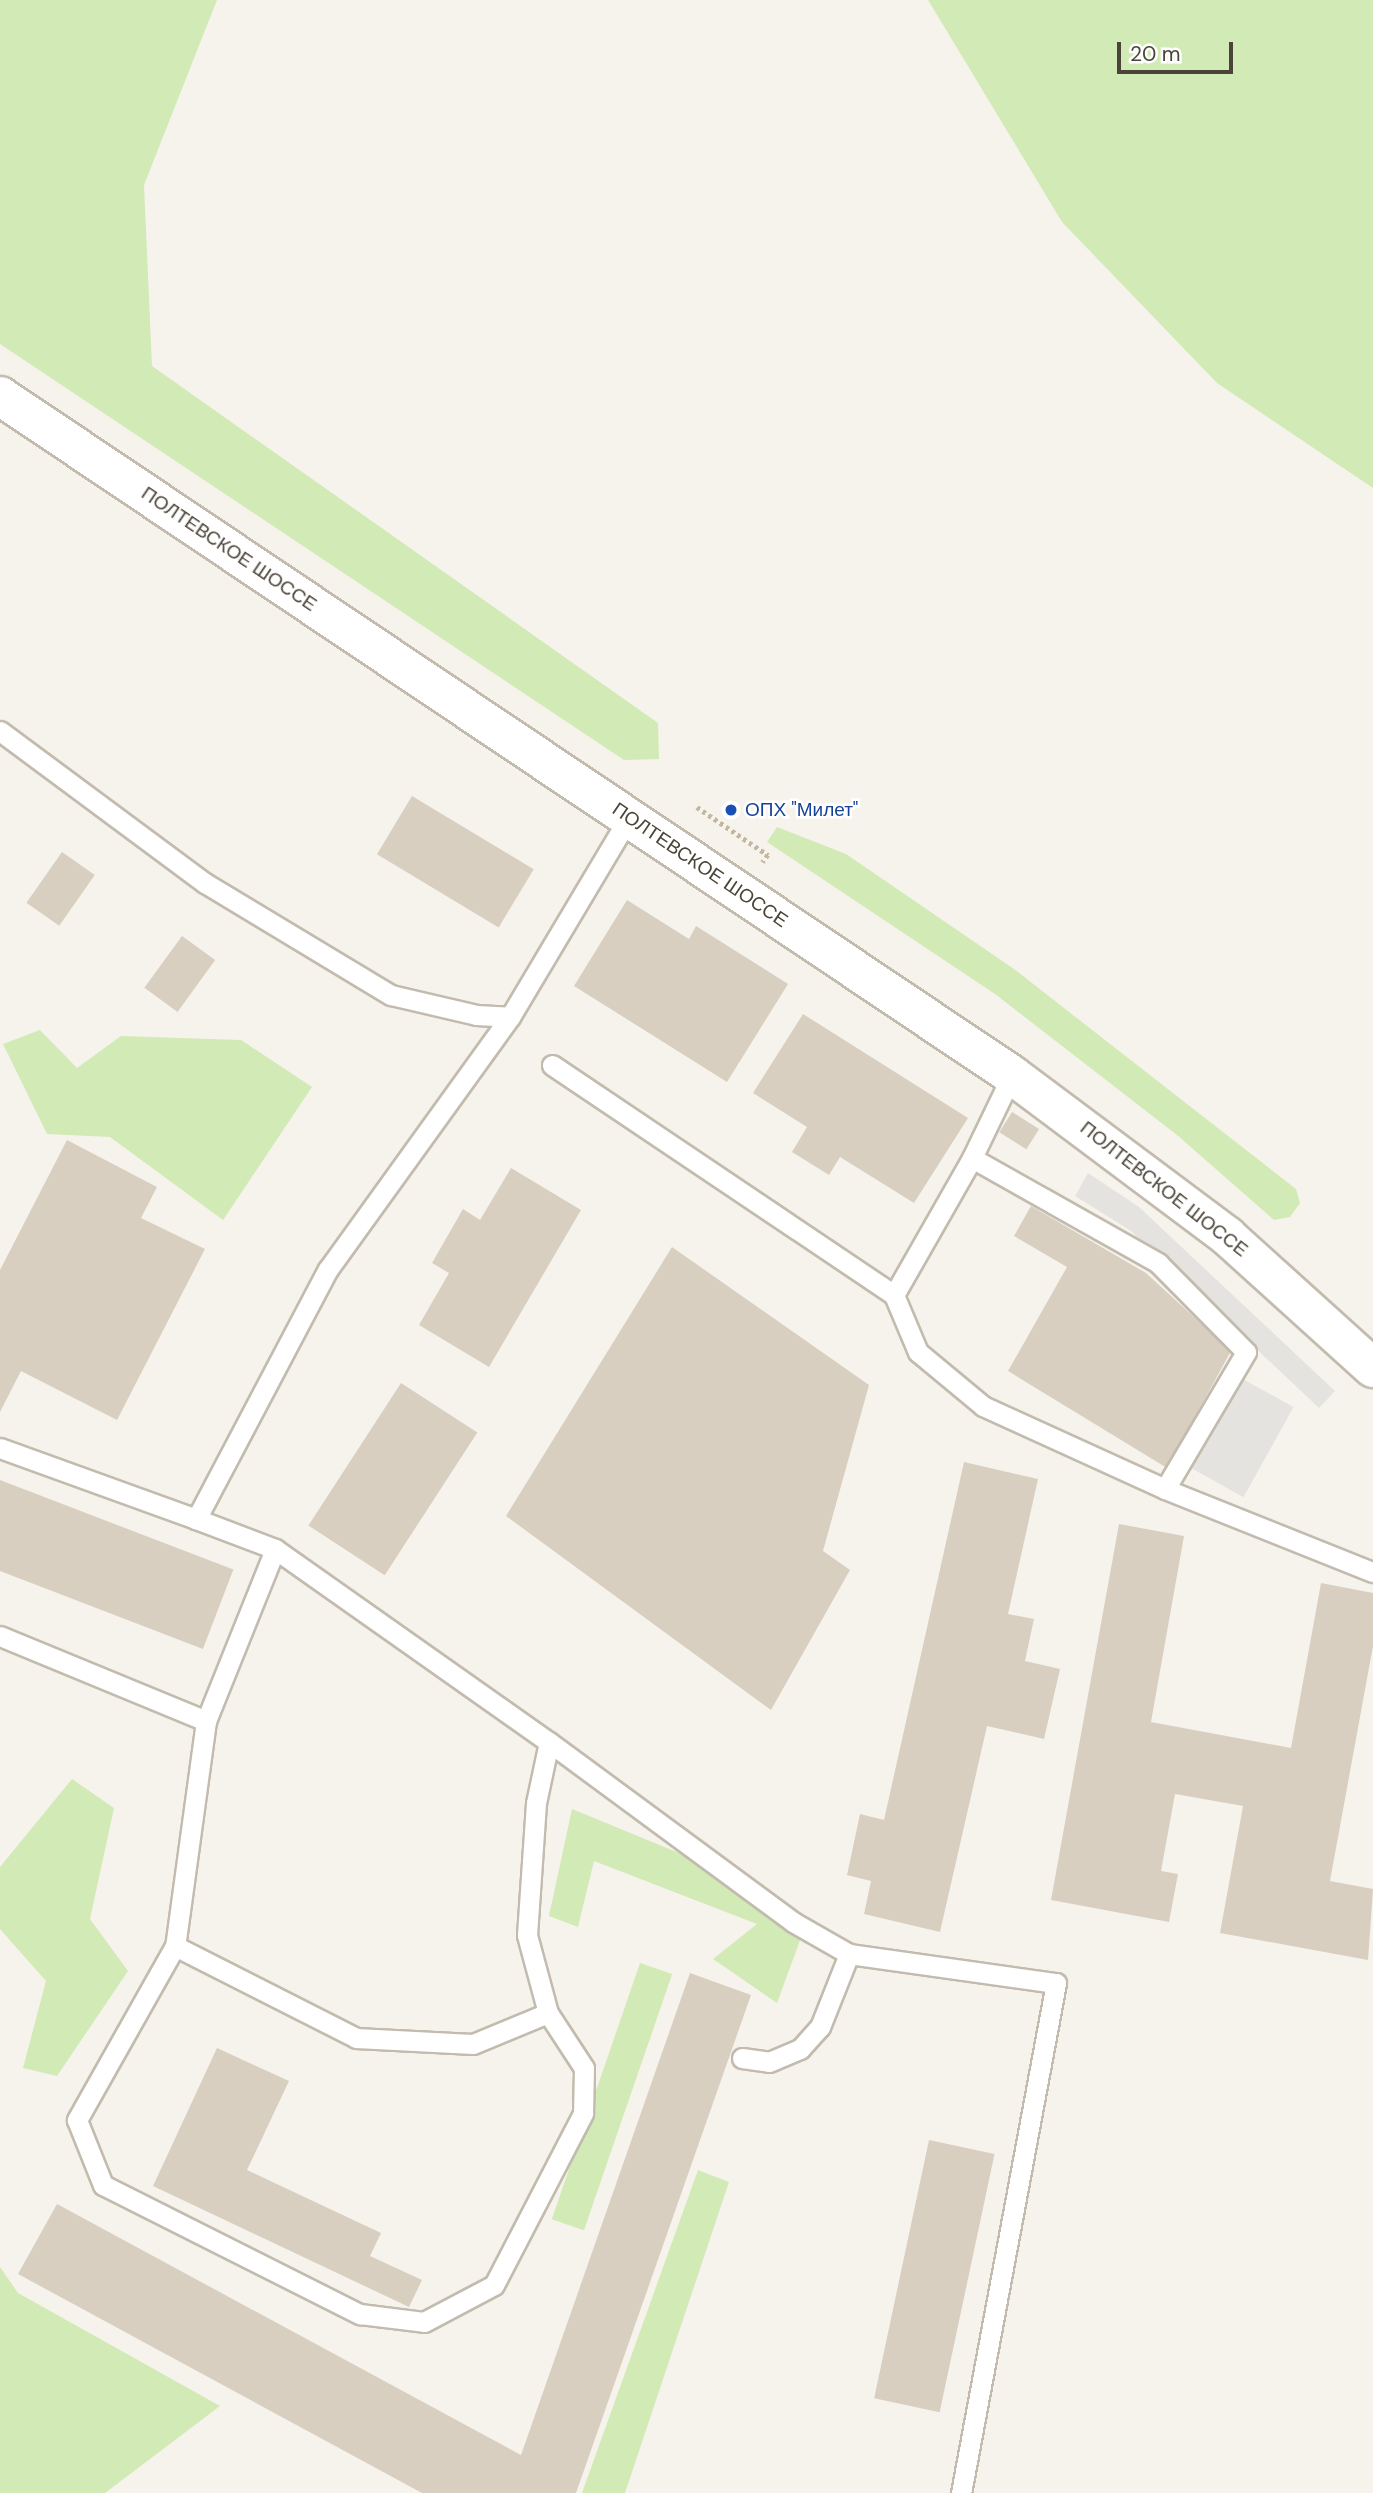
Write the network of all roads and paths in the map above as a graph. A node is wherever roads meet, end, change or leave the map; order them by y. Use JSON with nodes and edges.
{"nodes":[{"id":1,"x":0,"y":396,"type":"edge"},
{"id":2,"x":0,"y":731,"type":"edge"},
{"id":3,"x":629,"y":817,"type":"junction"},
{"id":4,"x":510,"y":1017,"type":"junction"},
{"id":5,"x":552,"y":1065,"type":"dead end"},
{"id":6,"x":1012,"y":1075,"type":"junction"},
{"id":7,"x":972,"y":1158,"type":"junction"},
{"id":8,"x":894,"y":1295,"type":"junction"},
{"id":9,"x":1373,"y":1368,"type":"edge"},
{"id":10,"x":0,"y":1448,"type":"edge"},
{"id":11,"x":1165,"y":1489,"type":"junction"},
{"id":12,"x":196,"y":1519,"type":"junction"},
{"id":13,"x":275,"y":1549,"type":"junction"},
{"id":14,"x":1373,"y":1572,"type":"edge"},
{"id":15,"x":0,"y":1636,"type":"edge"},
{"id":16,"x":206,"y":1721,"type":"junction"},
{"id":17,"x":549,"y":1742,"type":"junction"},
{"id":18,"x":176,"y":1946,"type":"junction"},
{"id":19,"x":849,"y":1954,"type":"junction"},
{"id":20,"x":548,"y":2013,"type":"junction"},
{"id":21,"x":742,"y":2058,"type":"dead end"},
{"id":22,"x":961,"y":2493,"type":"edge"}],
"edges":[{"from":1,"to":3,"type":"street","name":"ПОЛТЕВСКОЕ ШОССЕ"},
{"from":2,"to":4,"type":"lane"},
{"from":3,"to":4,"type":"lane"},
{"from":3,"to":6,"type":"street","name":"ПОЛТЕВСКОЕ ШОССЕ"},
{"from":4,"to":12,"type":"lane"},
{"from":5,"to":8,"type":"lane"},
{"from":6,"to":7,"type":"lane"},
{"from":6,"to":9,"type":"street","name":"ПОЛТЕВСКОЕ ШОССЕ"},
{"from":7,"to":8,"type":"lane"},
{"from":7,"to":11,"type":"lane"},
{"from":8,"to":11,"type":"lane"},
{"from":10,"to":12,"type":"lane"},
{"from":11,"to":14,"type":"lane"},
{"from":12,"to":13,"type":"lane"},
{"from":13,"to":16,"type":"lane"},
{"from":13,"to":17,"type":"lane"},
{"from":15,"to":16,"type":"lane"},
{"from":16,"to":18,"type":"lane"},
{"from":17,"to":19,"type":"lane"},
{"from":17,"to":20,"type":"lane"},
{"from":18,"to":20,"type":"lane"},
{"from":18,"to":20,"type":"lane"},
{"from":19,"to":21,"type":"lane"},
{"from":19,"to":22,"type":"lane"}]}
